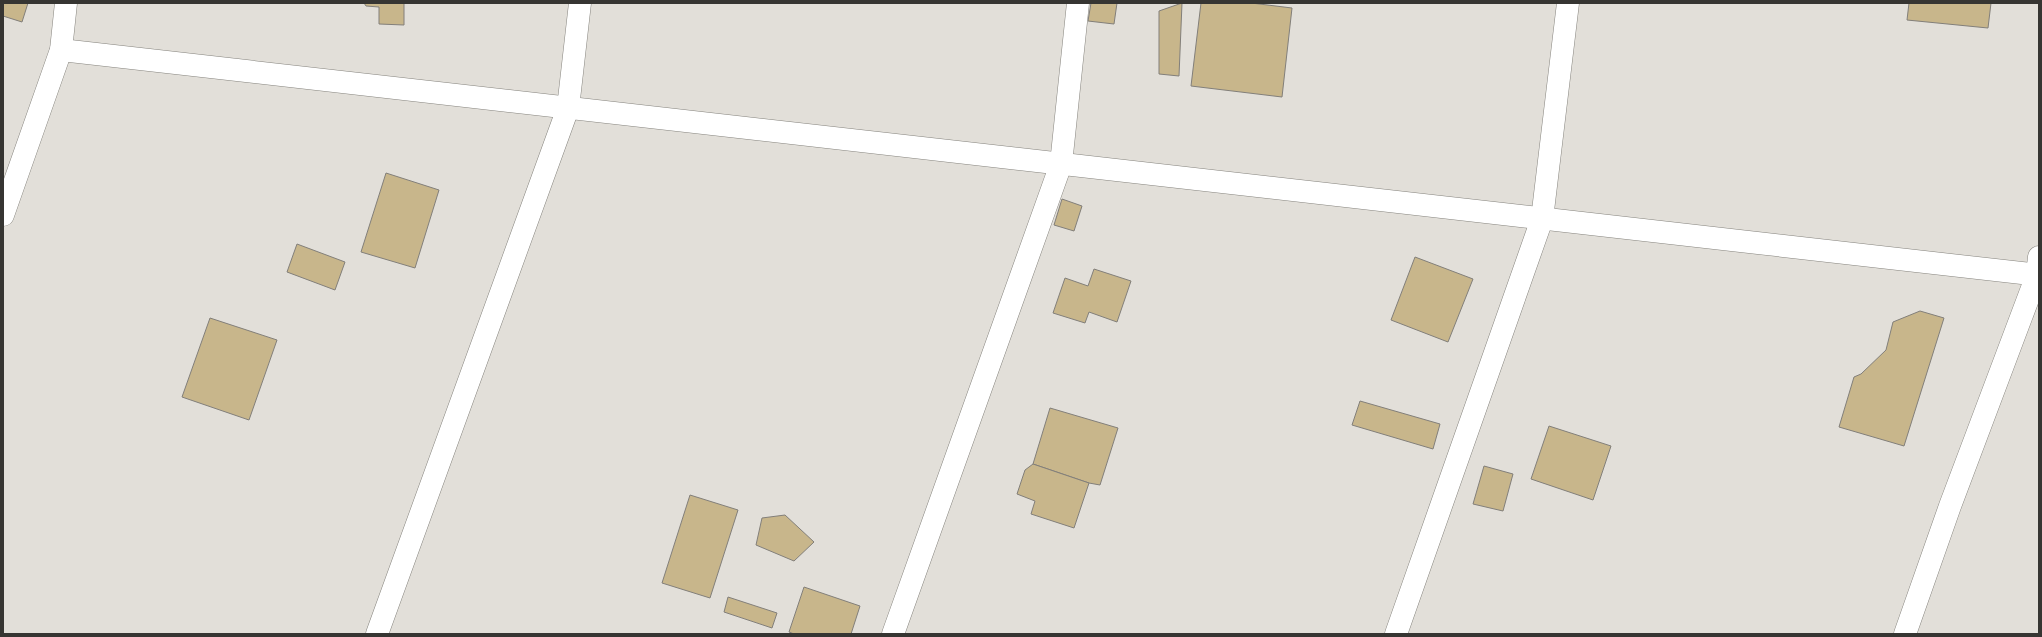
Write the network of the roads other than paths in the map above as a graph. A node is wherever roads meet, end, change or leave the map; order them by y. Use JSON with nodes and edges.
{"nodes":[{"id":1,"x":66,"y":3,"type":"edge"},
{"id":2,"x":580,"y":3,"type":"edge"},
{"id":3,"x":1078,"y":3,"type":"edge"},
{"id":4,"x":1568,"y":3,"type":"edge"},
{"id":5,"x":61,"y":50,"type":"junction"},
{"id":6,"x":568,"y":108,"type":"junction"},
{"id":7,"x":1061,"y":164,"type":"junction"},
{"id":8,"x":3,"y":215,"type":"edge"},
{"id":9,"x":1542,"y":219,"type":"junction"},
{"id":10,"x":2038,"y":269,"type":"edge"},
{"id":11,"x":376,"y":634,"type":"edge"},
{"id":12,"x":893,"y":634,"type":"edge"},
{"id":13,"x":1396,"y":634,"type":"edge"},
{"id":14,"x":1905,"y":634,"type":"edge"}],
"edges":[{"from":1,"to":5,"type":"street"},
{"from":2,"to":6,"type":"street"},
{"from":3,"to":7,"type":"street"},
{"from":4,"to":9,"type":"street"},
{"from":5,"to":6,"type":"street"},
{"from":5,"to":8,"type":"street"},
{"from":6,"to":7,"type":"street"},
{"from":6,"to":11,"type":"street"},
{"from":7,"to":9,"type":"street"},
{"from":7,"to":12,"type":"street"},
{"from":9,"to":10,"type":"street"},
{"from":9,"to":13,"type":"street"},
{"from":10,"to":14,"type":"street"}]}
